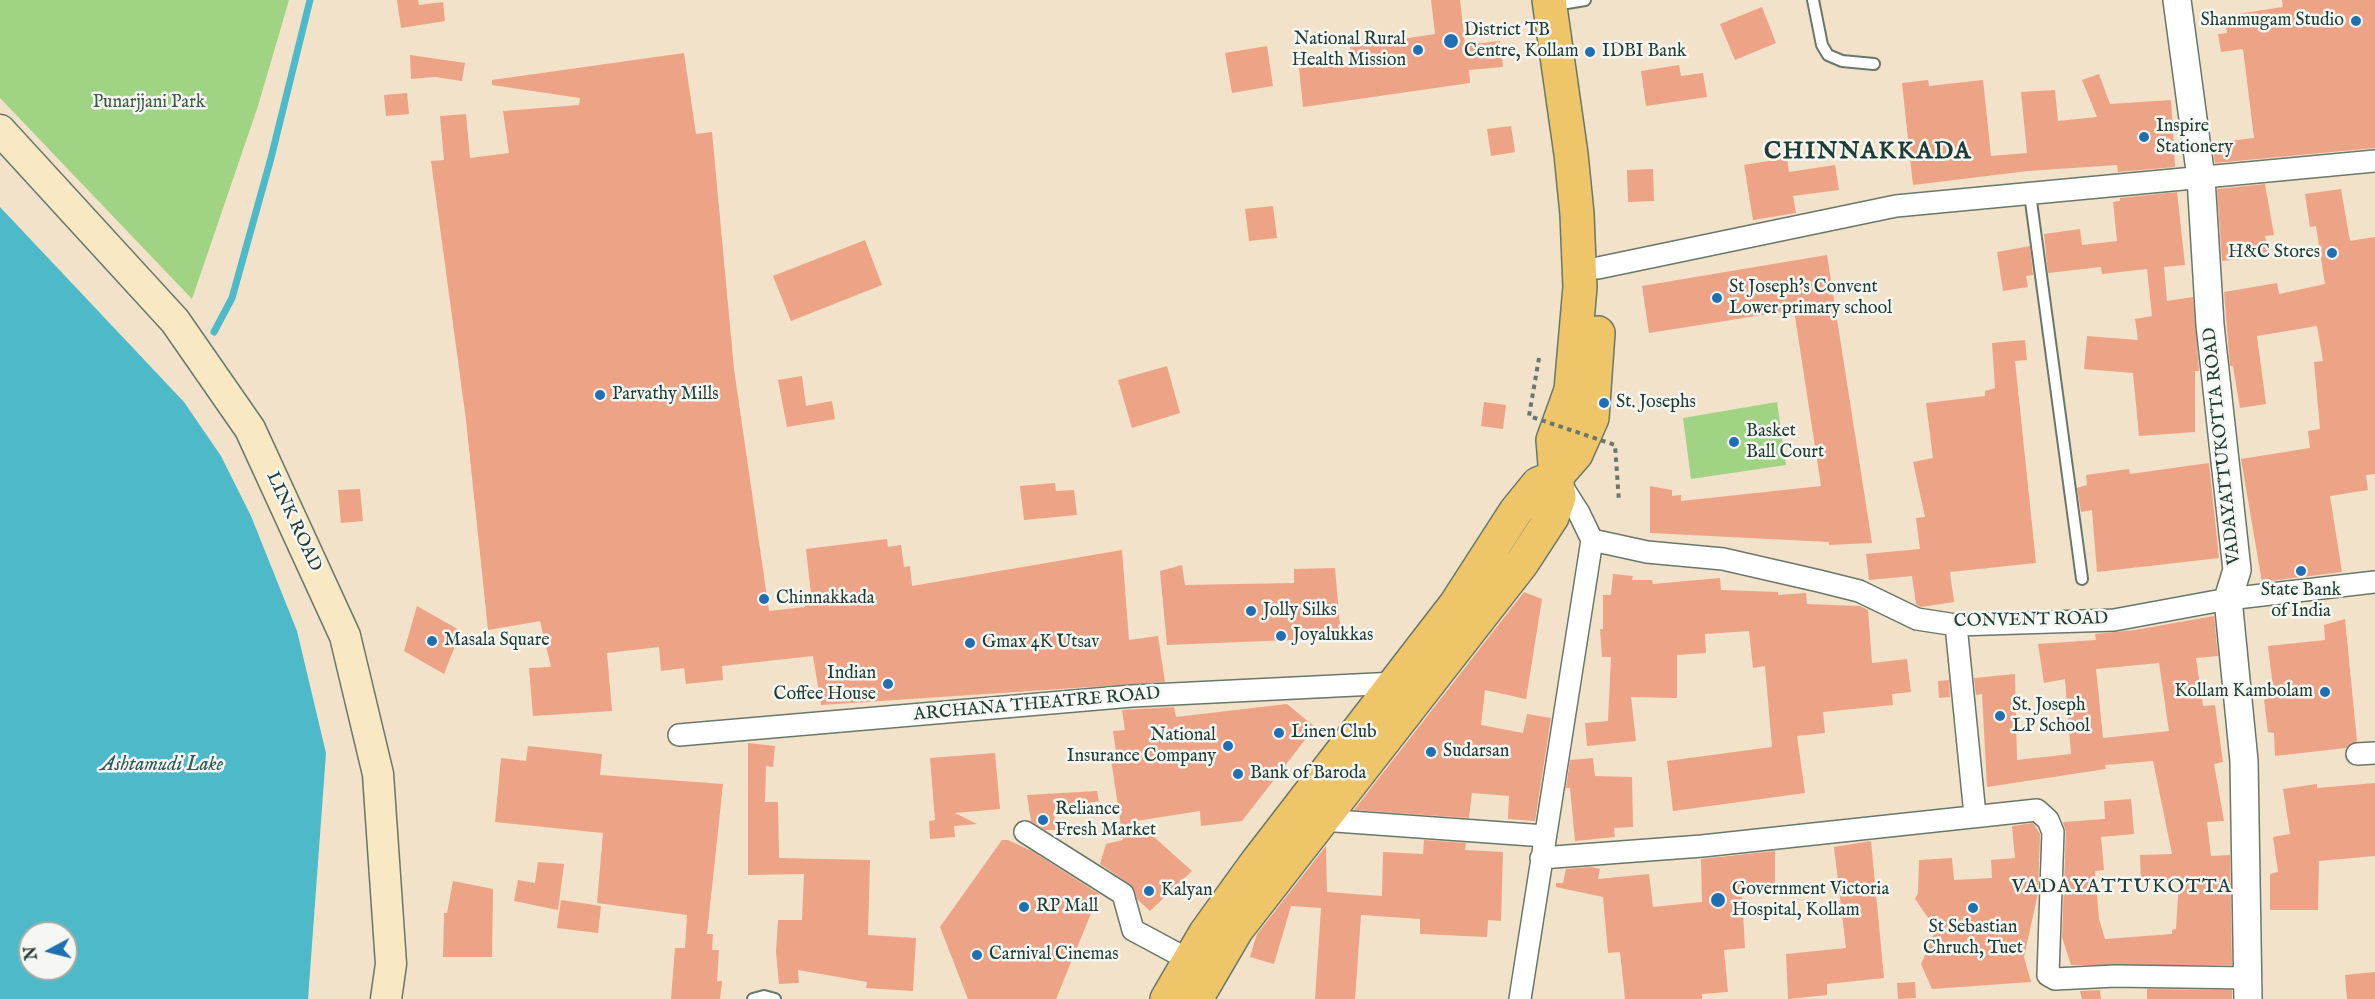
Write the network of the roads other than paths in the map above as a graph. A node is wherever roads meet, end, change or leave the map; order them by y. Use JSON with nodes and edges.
{"nodes":[{"id":1,"x":1813,"y":0,"type":"edge"},
{"id":2,"x":2177,"y":0,"type":"edge"},
{"id":3,"x":1567,"y":1,"type":"edge"},
{"id":4,"x":1874,"y":63,"type":"dead end"},
{"id":5,"x":0,"y":130,"type":"edge"},
{"id":6,"x":2375,"y":161,"type":"edge"},
{"id":7,"x":2201,"y":178,"type":"junction"},
{"id":8,"x":2031,"y":194,"type":"junction"},
{"id":9,"x":1598,"y":268,"type":"junction"},
{"id":10,"x":1571,"y":429,"type":"junction"},
{"id":11,"x":1556,"y":477,"type":"junction"},
{"id":12,"x":1592,"y":540,"type":"junction"},
{"id":13,"x":2082,"y":579,"type":"dead end"},
{"id":14,"x":2375,"y":582,"type":"edge"},
{"id":15,"x":2228,"y":599,"type":"junction"},
{"id":16,"x":1956,"y":625,"type":"junction"},
{"id":17,"x":1396,"y":683,"type":"junction"},
{"id":18,"x":679,"y":735,"type":"dead end"},
{"id":19,"x":1975,"y":815,"type":"junction"},
{"id":20,"x":1322,"y":820,"type":"junction"},
{"id":21,"x":1025,"y":832,"type":"dead end"},
{"id":22,"x":1545,"y":836,"type":"junction"},
{"id":23,"x":1541,"y":858,"type":"junction"},
{"id":24,"x":1189,"y":960,"type":"junction"},
{"id":25,"x":2249,"y":989,"type":"edge"},
{"id":26,"x":386,"y":999,"type":"edge"},
{"id":27,"x":753,"y":999,"type":"edge"},
{"id":28,"x":775,"y":999,"type":"edge"},
{"id":29,"x":1167,"y":999,"type":"edge"},
{"id":30,"x":1196,"y":999,"type":"edge"},
{"id":31,"x":1520,"y":999,"type":"edge"}],
"edges":[{"from":1,"to":4,"type":"lane"},
{"from":2,"to":7,"type":"street","name":"VADAYATTUKOTTA ROAD"},
{"from":3,"to":9,"type":"main road"},
{"from":3,"to":10,"type":"main road"},
{"from":5,"to":26,"type":"main road","name":"LINK ROAD"},
{"from":6,"to":7,"type":"street"},
{"from":7,"to":8,"type":"street"},
{"from":7,"to":15,"type":"street","name":"VADAYATTUKOTTA ROAD"},
{"from":8,"to":9,"type":"street"},
{"from":8,"to":13,"type":"lane"},
{"from":9,"to":10,"type":"main road"},
{"from":10,"to":11,"type":"main road"},
{"from":11,"to":12,"type":"street"},
{"from":11,"to":17,"type":"main road"},
{"from":11,"to":20,"type":"main road"},
{"from":12,"to":16,"type":"street","name":"CONVENT ROAD"},
{"from":12,"to":22,"type":"street"},
{"from":14,"to":15,"type":"street","name":"CONVENT ROAD"},
{"from":15,"to":16,"type":"street","name":"CONVENT ROAD"},
{"from":15,"to":25,"type":"street","name":"VADAYATTUKOTTA ROAD"},
{"from":16,"to":19,"type":"street"},
{"from":17,"to":18,"type":"street","name":"ARCHANA THEATRE ROAD"},
{"from":17,"to":24,"type":"main road"},
{"from":19,"to":23,"type":"street"},
{"from":19,"to":25,"type":"street"},
{"from":20,"to":22,"type":"street"},
{"from":20,"to":30,"type":"main road"},
{"from":21,"to":24,"type":"street"},
{"from":22,"to":23,"type":"street"},
{"from":23,"to":31,"type":"street"},
{"from":24,"to":29,"type":"main road"},
{"from":27,"to":28,"type":"lane"}]}
